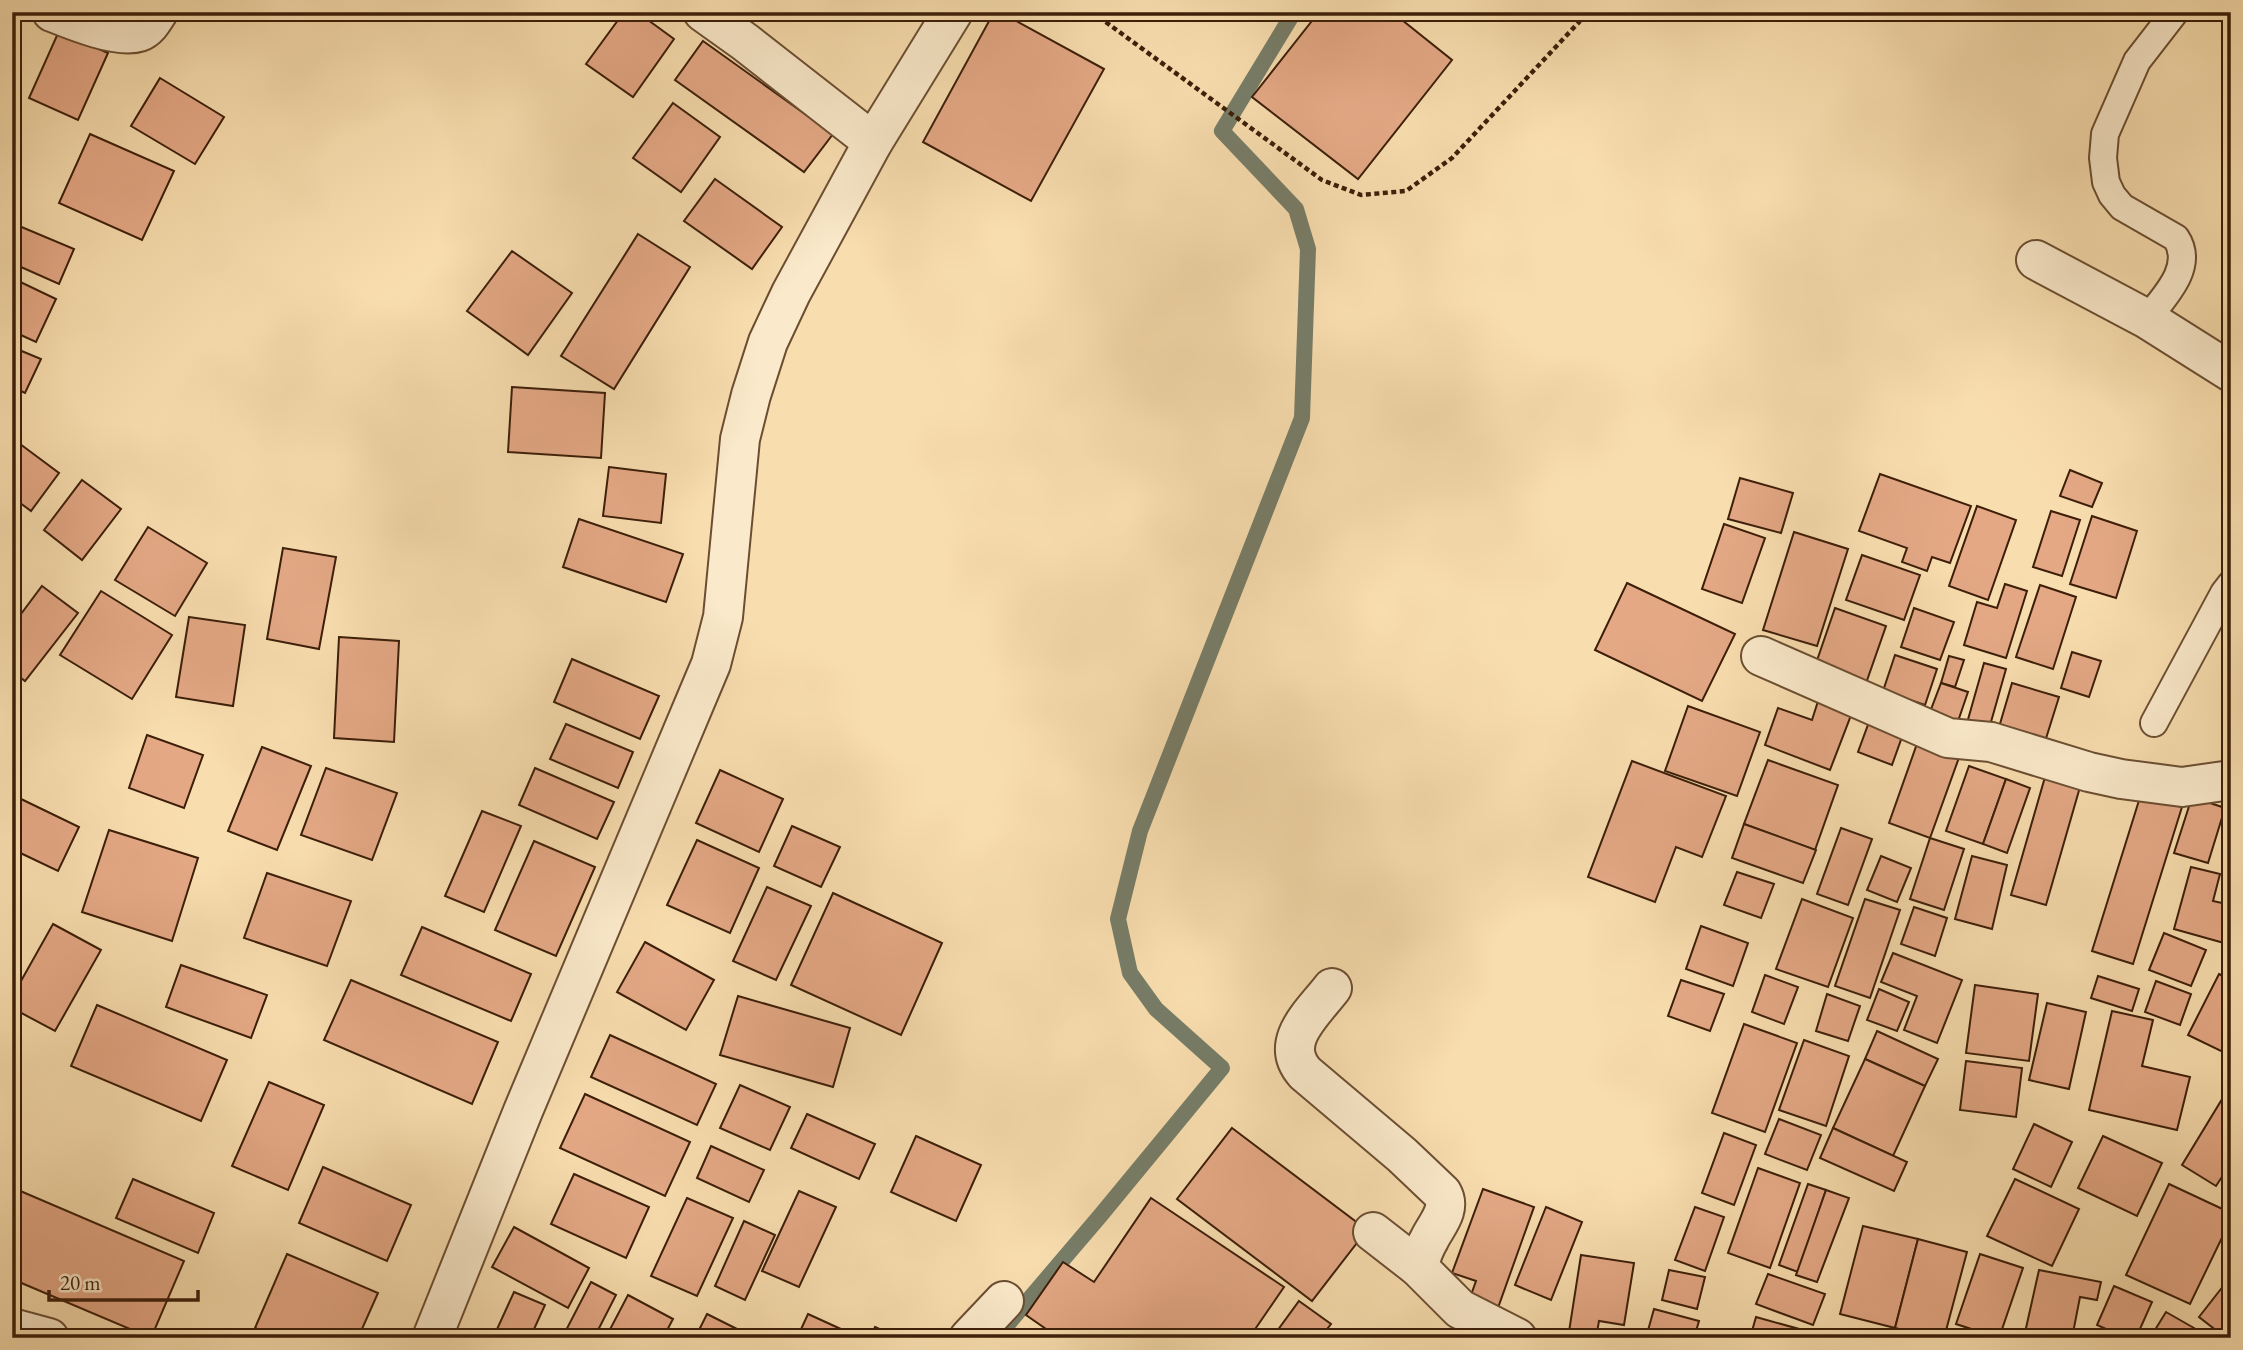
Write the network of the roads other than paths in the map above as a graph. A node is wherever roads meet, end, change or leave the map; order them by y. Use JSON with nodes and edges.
{"nodes":[{"id":1,"x":52,"y":12,"type":"edge"},
{"id":2,"x":158,"y":12,"type":"edge"},
{"id":3,"x":703,"y":12,"type":"edge"},
{"id":4,"x":953,"y":12,"type":"edge"},
{"id":5,"x":2175,"y":12,"type":"edge"},
{"id":6,"x":873,"y":142,"type":"junction"},
{"id":7,"x":2036,"y":260,"type":"dead end"},
{"id":8,"x":2147,"y":319,"type":"junction"},
{"id":9,"x":2231,"y":372,"type":"edge"},
{"id":10,"x":2231,"y":584,"type":"edge"},
{"id":11,"x":1760,"y":656,"type":"dead end"},
{"id":12,"x":2154,"y":723,"type":"dead end"},
{"id":13,"x":2231,"y":780,"type":"edge"},
{"id":14,"x":1332,"y":988,"type":"dead end"},
{"id":15,"x":1373,"y":1232,"type":"dead end"},
{"id":16,"x":1418,"y":1267,"type":"junction"},
{"id":17,"x":1004,"y":1301,"type":"dead end"},
{"id":18,"x":12,"y":1328,"type":"edge"},
{"id":19,"x":49,"y":1338,"type":"edge"},
{"id":20,"x":432,"y":1338,"type":"edge"},
{"id":21,"x":969,"y":1338,"type":"edge"},
{"id":22,"x":1517,"y":1338,"type":"edge"}],
"edges":[{"from":1,"to":2,"type":"street"},
{"from":3,"to":6,"type":"street"},
{"from":4,"to":6,"type":"street"},
{"from":5,"to":8,"type":"lane"},
{"from":6,"to":20,"type":"street"},
{"from":7,"to":8,"type":"street"},
{"from":8,"to":9,"type":"street"},
{"from":10,"to":12,"type":"lane"},
{"from":11,"to":13,"type":"street"},
{"from":14,"to":16,"type":"street"},
{"from":15,"to":16,"type":"street"},
{"from":16,"to":22,"type":"street"},
{"from":17,"to":21,"type":"street"},
{"from":18,"to":19,"type":"street"}]}
